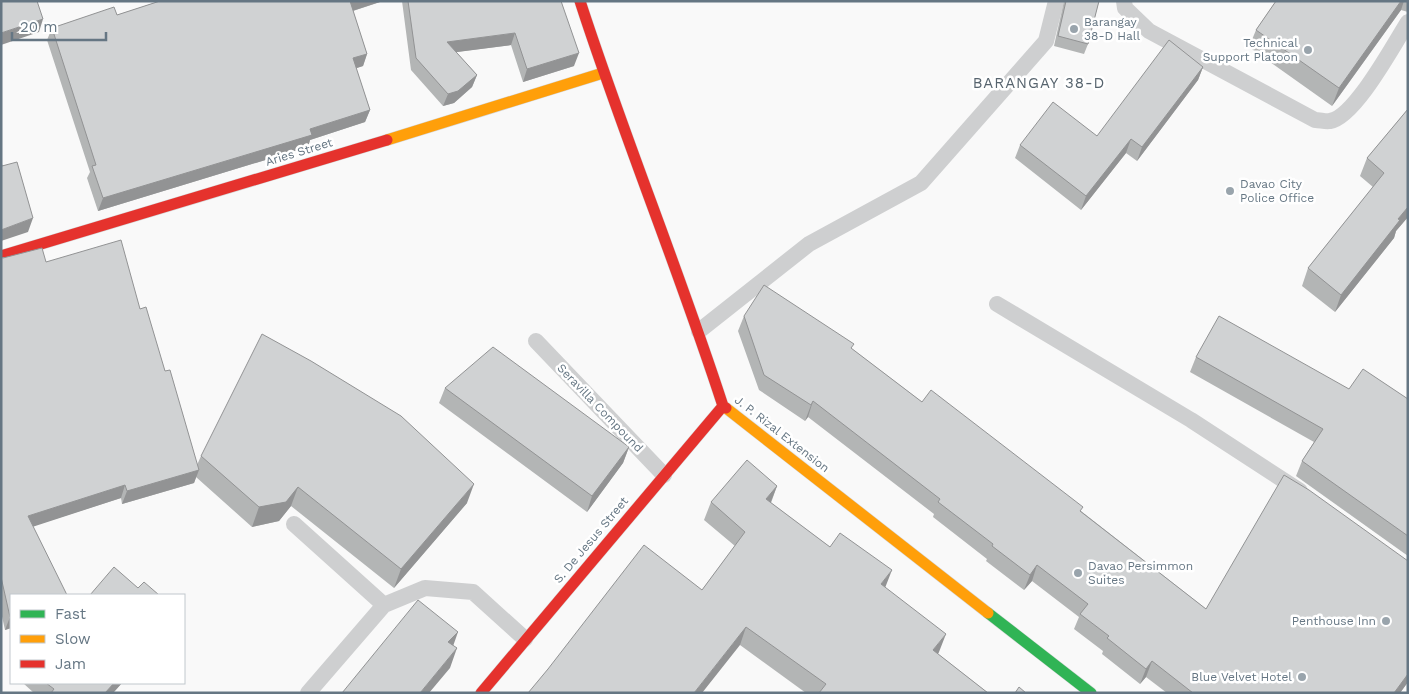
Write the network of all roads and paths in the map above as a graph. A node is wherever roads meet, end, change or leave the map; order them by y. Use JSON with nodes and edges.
{"nodes":[{"id":1,"x":580,"y":1,"type":"edge"},
{"id":2,"x":1056,"y":1,"type":"edge"},
{"id":3,"x":1124,"y":1,"type":"edge"},
{"id":4,"x":1408,"y":22,"type":"edge"},
{"id":5,"x":603,"y":72,"type":"junction"},
{"id":6,"x":1,"y":256,"type":"edge"},
{"id":7,"x":997,"y":304,"type":"dead end"},
{"id":8,"x":699,"y":331,"type":"junction"},
{"id":9,"x":536,"y":341,"type":"dead end"},
{"id":10,"x":723,"y":406,"type":"junction"},
{"id":11,"x":664,"y":475,"type":"junction"},
{"id":12,"x":1316,"y":502,"type":"edge"},
{"id":13,"x":294,"y":524,"type":"dead end"},
{"id":14,"x":384,"y":605,"type":"junction"},
{"id":15,"x":525,"y":639,"type":"junction"},
{"id":16,"x":308,"y":693,"type":"edge"},
{"id":17,"x":481,"y":693,"type":"edge"},
{"id":18,"x":1091,"y":693,"type":"edge"}],
"edges":[{"from":1,"to":5,"type":"street","name":"J. P. Rizal Extension"},
{"from":2,"to":8,"type":"lane"},
{"from":3,"to":4,"type":"lane"},
{"from":5,"to":6,"type":"street","name":"Aries Street"},
{"from":5,"to":8,"type":"street","name":"J. P. Rizal Extension"},
{"from":7,"to":12,"type":"lane"},
{"from":8,"to":10,"type":"street","name":"J. P. Rizal Extension"},
{"from":9,"to":11,"type":"lane","name":"Seravilla Compound"},
{"from":10,"to":11,"type":"street","name":"S. De Jesus Street"},
{"from":10,"to":18,"type":"street","name":"J. P. Rizal Extension"},
{"from":11,"to":15,"type":"street","name":"S. De Jesus Street"},
{"from":13,"to":14,"type":"lane"},
{"from":14,"to":15,"type":"lane"},
{"from":14,"to":16,"type":"lane"},
{"from":15,"to":17,"type":"street","name":"S. De Jesus Street"}]}
